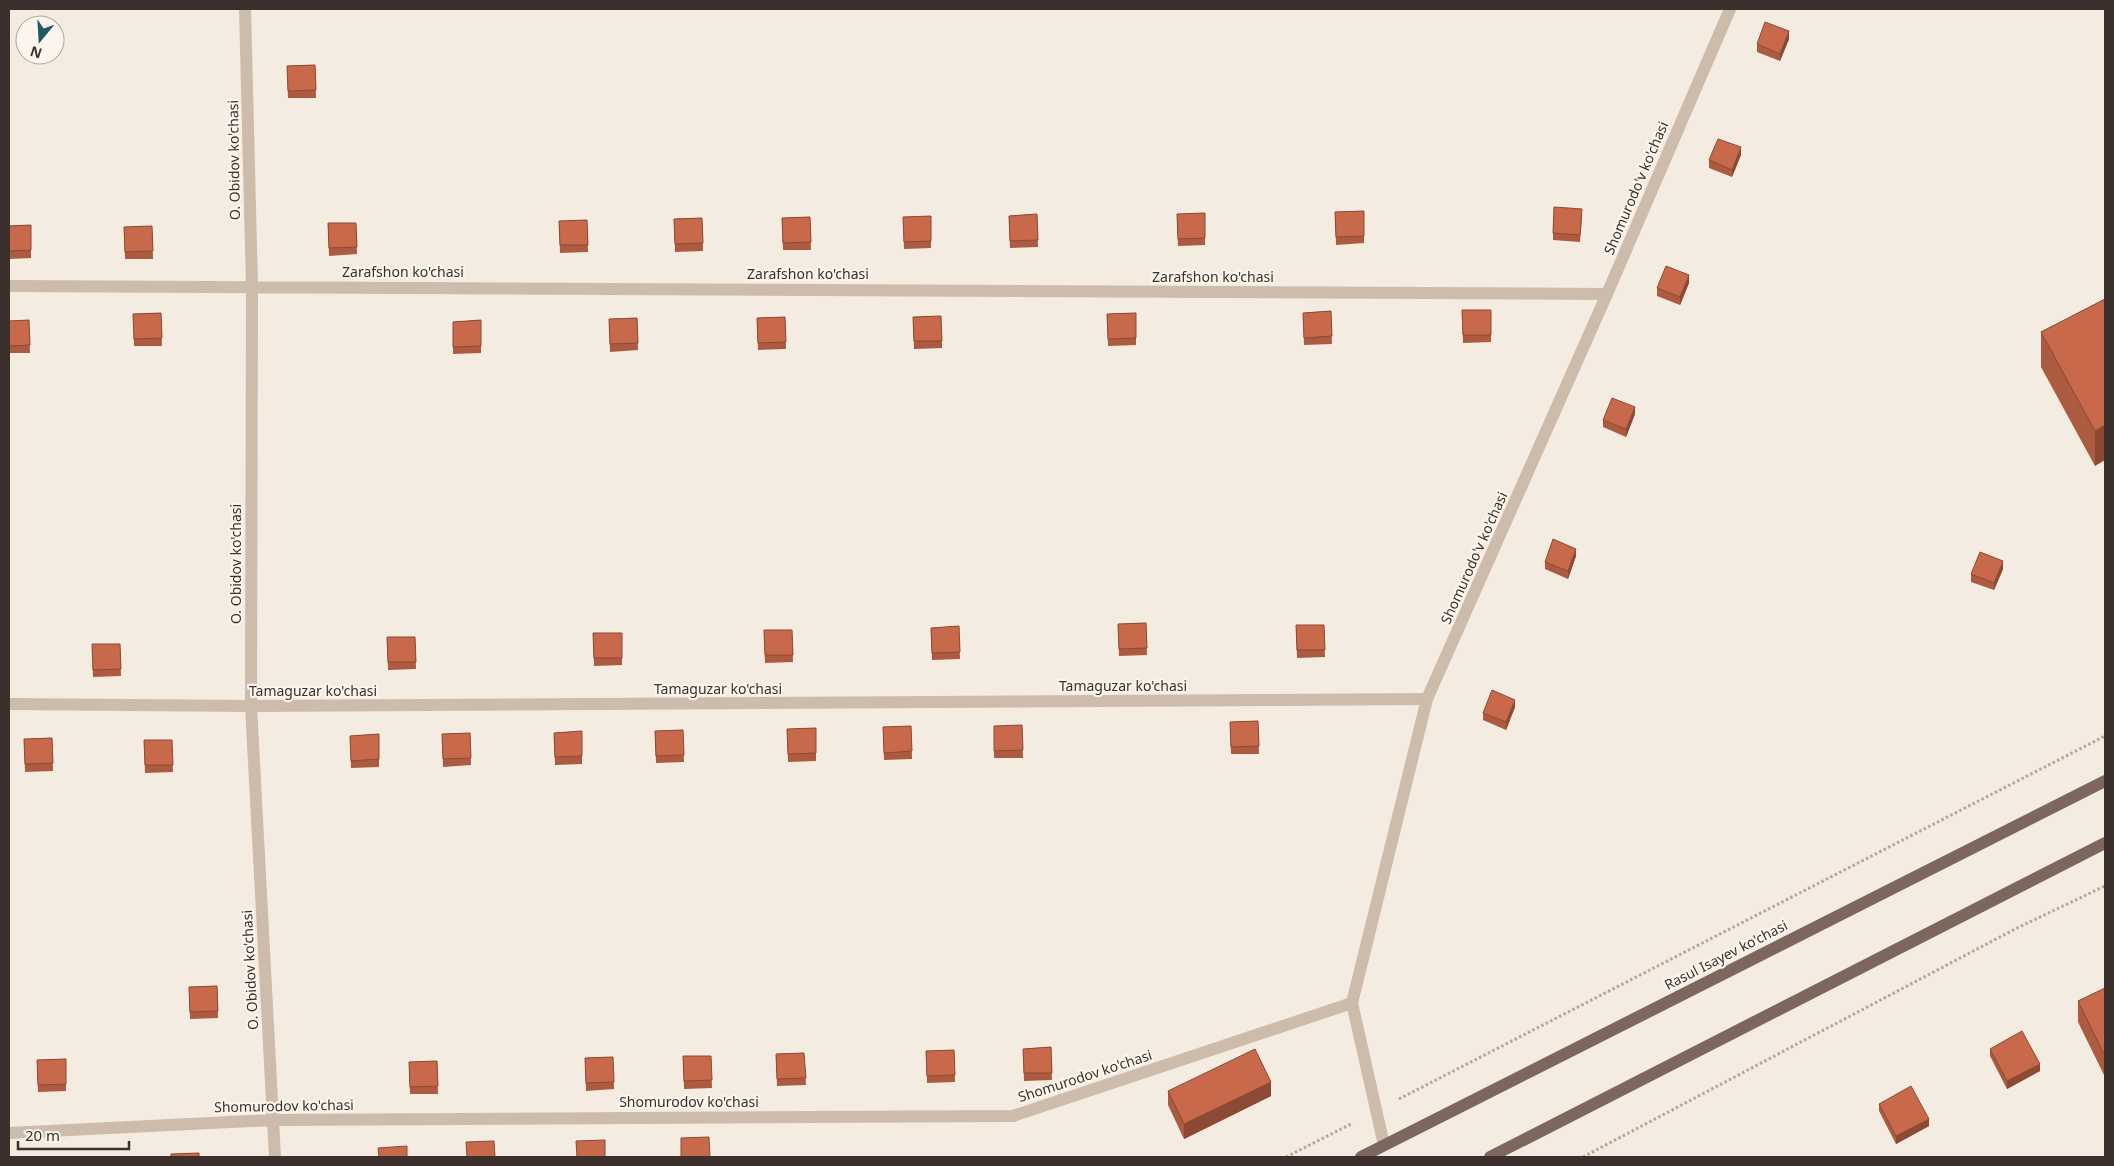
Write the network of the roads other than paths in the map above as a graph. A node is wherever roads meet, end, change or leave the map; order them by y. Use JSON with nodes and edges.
{"nodes":[{"id":1,"x":245,"y":9,"type":"edge"},
{"id":2,"x":1730,"y":9,"type":"edge"},
{"id":3,"x":9,"y":286,"type":"edge"},
{"id":4,"x":252,"y":286,"type":"junction"},
{"id":5,"x":1607,"y":294,"type":"junction"},
{"id":6,"x":1427,"y":699,"type":"junction"},
{"id":7,"x":9,"y":704,"type":"edge"},
{"id":8,"x":251,"y":706,"type":"junction"},
{"id":9,"x":2105,"y":781,"type":"edge"},
{"id":10,"x":2105,"y":843,"type":"edge"},
{"id":11,"x":1352,"y":1003,"type":"junction"},
{"id":12,"x":273,"y":1120,"type":"junction"},
{"id":13,"x":9,"y":1133,"type":"edge"},
{"id":14,"x":1384,"y":1145,"type":"junction"},
{"id":15,"x":275,"y":1157,"type":"edge"},
{"id":16,"x":1361,"y":1157,"type":"edge"},
{"id":17,"x":1490,"y":1157,"type":"edge"}],
"edges":[{"from":1,"to":4,"type":"street","name":"O. Obidov ko'chasi"},
{"from":2,"to":5,"type":"street","name":"Shomurodo'v ko'chasi"},
{"from":3,"to":4,"type":"street","name":"Zarafshon ko'chasi"},
{"from":4,"to":5,"type":"street","name":"Zarafshon ko'chasi"},
{"from":4,"to":8,"type":"street","name":"O. Obidov ko'chasi"},
{"from":5,"to":6,"type":"street","name":"Shomurodo'v ko'chasi"},
{"from":6,"to":8,"type":"street","name":"Tamaguzar ko'chasi"},
{"from":6,"to":11,"type":"street","name":"Shomurodo'v ko'chasi"},
{"from":7,"to":8,"type":"street","name":"Tamaguzar ko'chasi"},
{"from":8,"to":12,"type":"street","name":"O. Obidov ko'chasi"},
{"from":9,"to":14,"type":"main road","name":"Rasul Isayev ko'chasi"},
{"from":10,"to":17,"type":"main road"},
{"from":11,"to":12,"type":"street","name":"Shomurodov ko'chasi"},
{"from":11,"to":14,"type":"street","name":"Shomurodo'v ko'chasi"},
{"from":12,"to":13,"type":"street","name":"Shomurodov ko'chasi"},
{"from":12,"to":15,"type":"street","name":"O. Obidov ko'chasi"},
{"from":14,"to":16,"type":"main road","name":"Rasul Isayev ko'chasi"}]}
